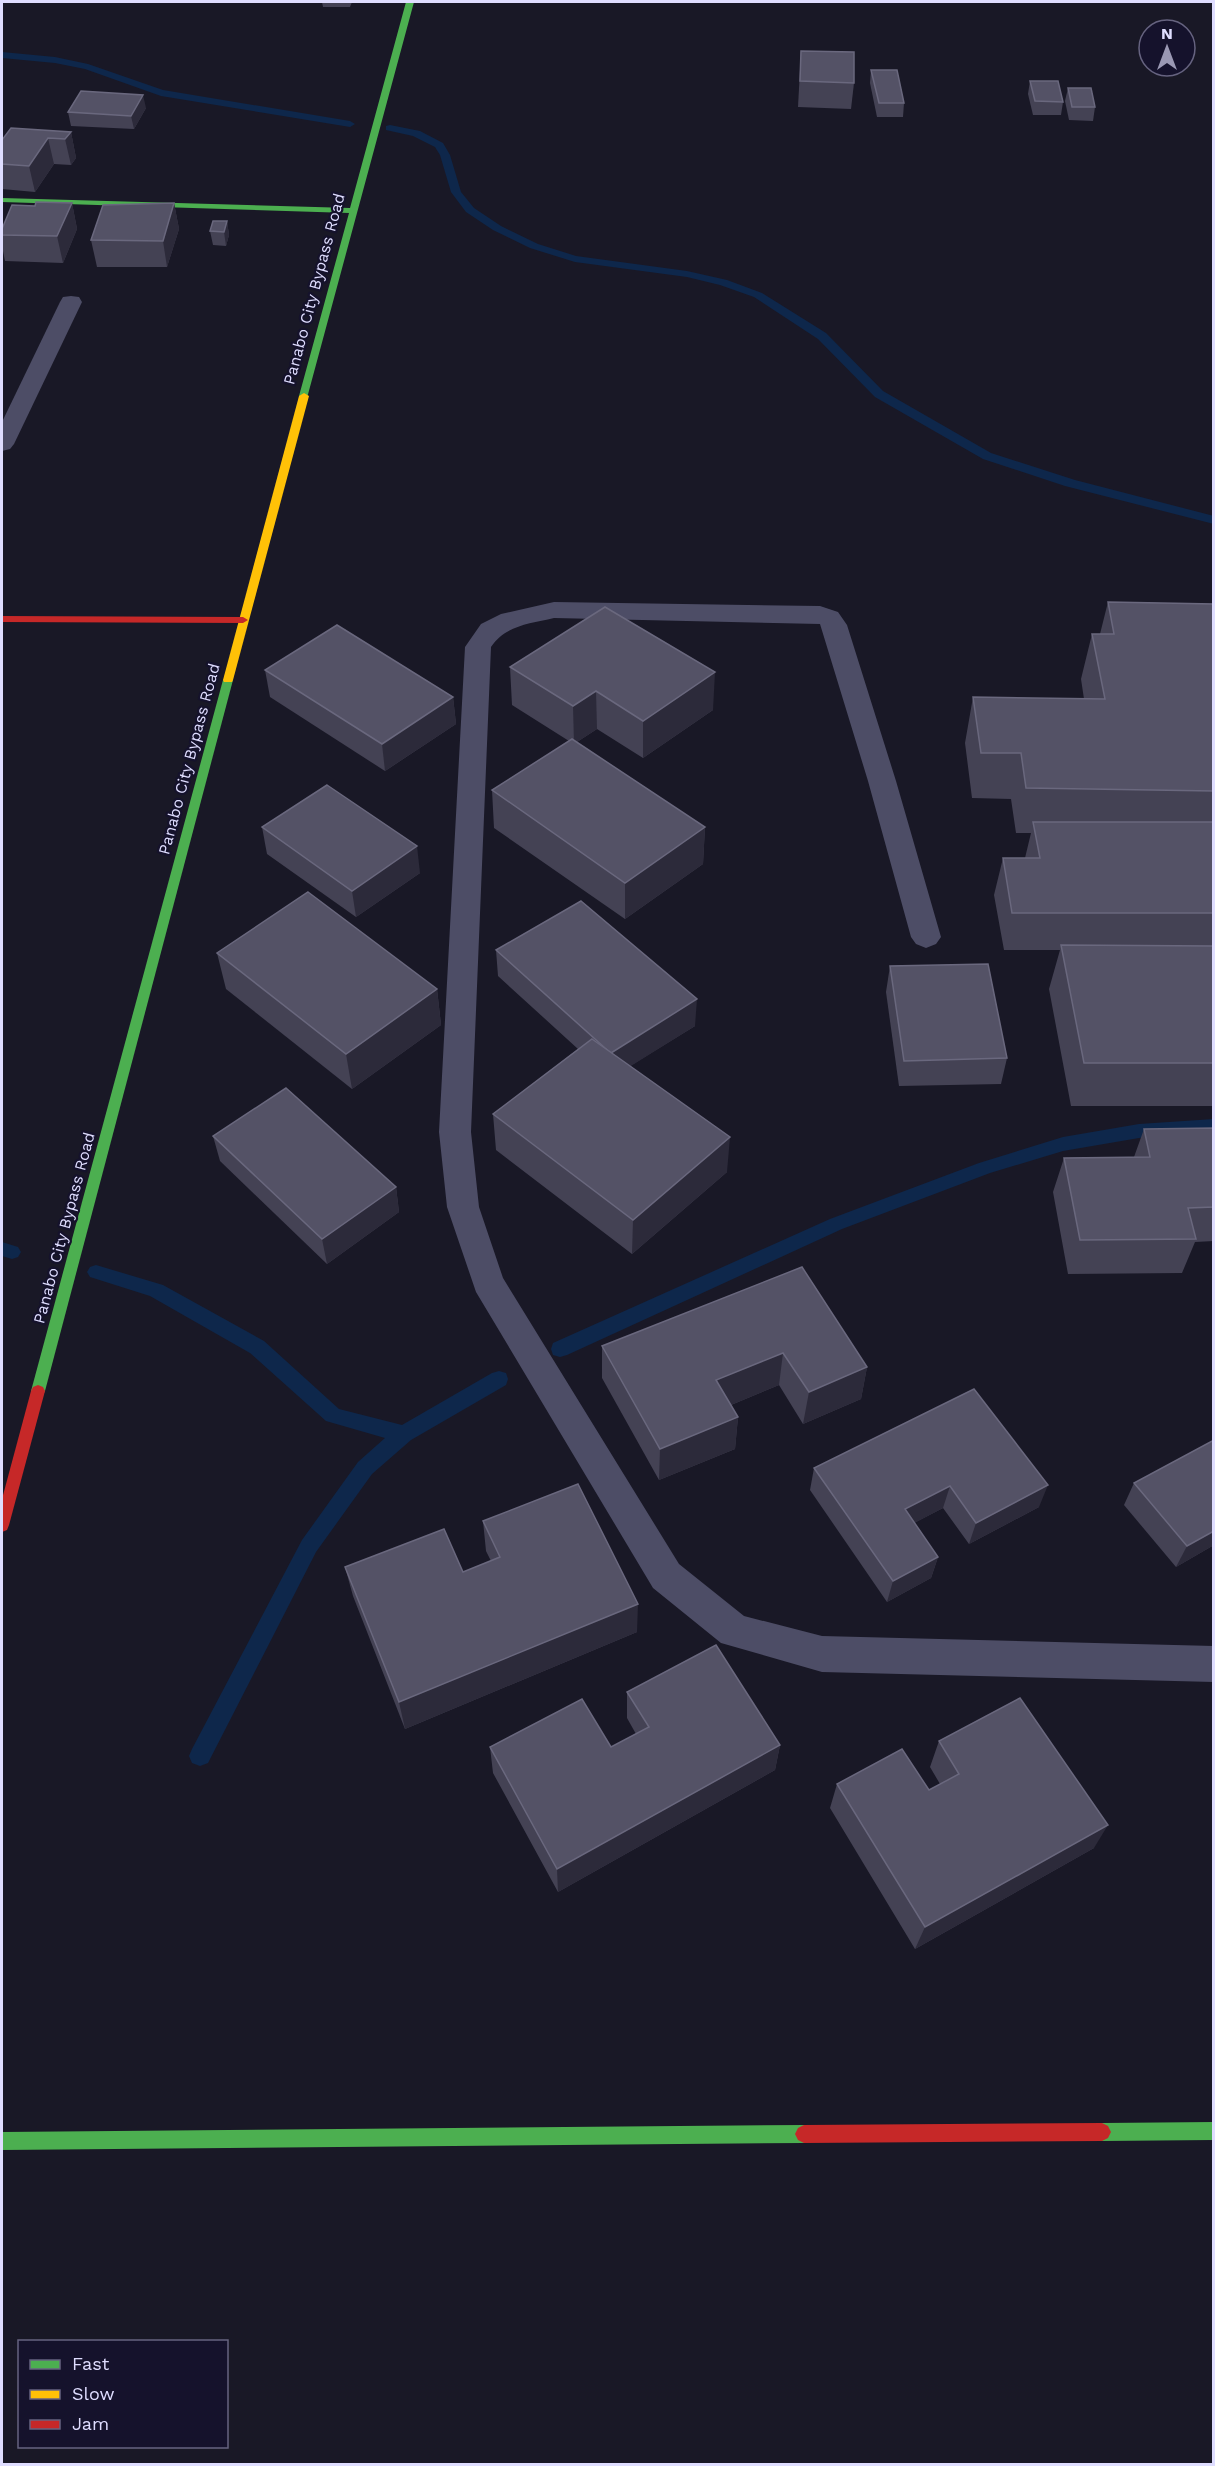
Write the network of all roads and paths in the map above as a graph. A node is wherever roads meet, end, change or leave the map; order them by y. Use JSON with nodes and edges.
{"nodes":[{"id":1,"x":410,"y":2,"type":"edge"},
{"id":2,"x":2,"y":200,"type":"edge"},
{"id":3,"x":352,"y":211,"type":"junction"},
{"id":4,"x":71,"y":302,"type":"dead end"},
{"id":5,"x":7,"y":422,"type":"edge"},
{"id":6,"x":2,"y":444,"type":"edge"},
{"id":7,"x":2,"y":619,"type":"edge"},
{"id":8,"x":243,"y":620,"type":"junction"},
{"id":9,"x":926,"y":937,"type":"dead end"},
{"id":10,"x":2,"y":1525,"type":"edge"},
{"id":11,"x":1214,"y":1664,"type":"edge"},
{"id":12,"x":1214,"y":2132,"type":"edge"},
{"id":13,"x":2,"y":2141,"type":"edge"}],
"edges":[{"from":1,"to":3,"type":"main road","name":"Panabo City Bypass Road"},
{"from":2,"to":3,"type":"main road"},
{"from":3,"to":8,"type":"main road","name":"Panabo City Bypass Road"},
{"from":4,"to":5,"type":"street"},
{"from":5,"to":6,"type":"street"},
{"from":7,"to":8,"type":"main road"},
{"from":8,"to":10,"type":"main road","name":"Panabo City Bypass Road"},
{"from":9,"to":11,"type":"street"},
{"from":12,"to":13,"type":"main road"}]}
